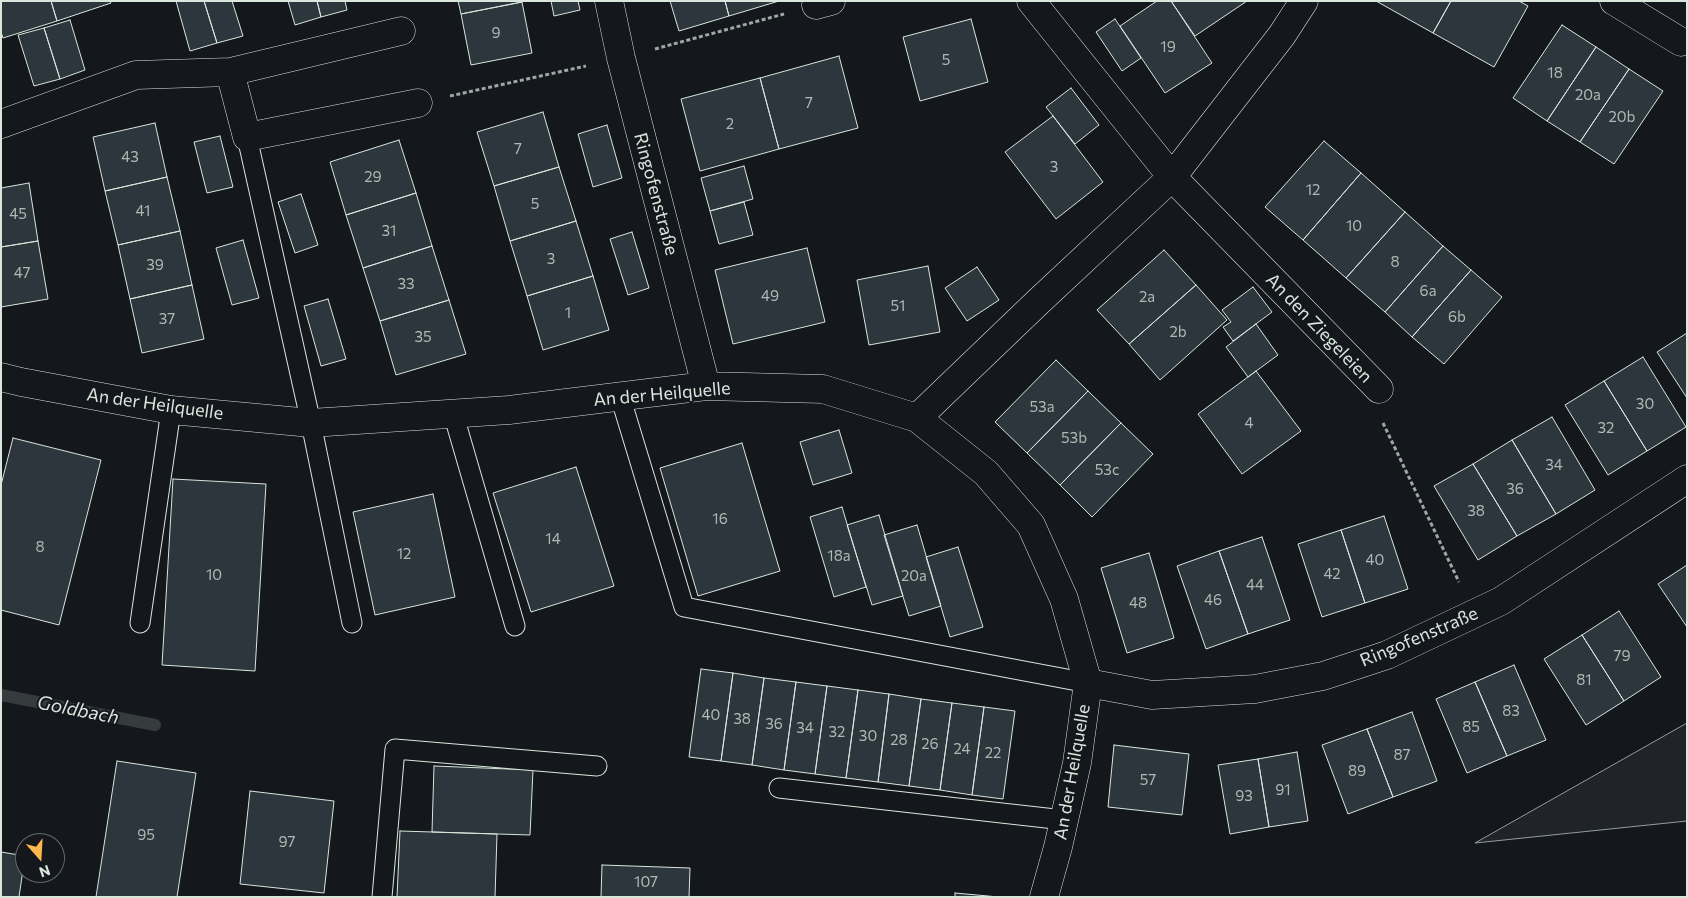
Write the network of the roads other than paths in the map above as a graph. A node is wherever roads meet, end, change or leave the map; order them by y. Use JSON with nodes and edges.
{"nodes":[{"id":1,"x":609,"y":1,"type":"edge"},
{"id":2,"x":1031,"y":1,"type":"edge"},
{"id":3,"x":1304,"y":1,"type":"edge"},
{"id":4,"x":1614,"y":1,"type":"edge"},
{"id":5,"x":401,"y":31,"type":"dead end"},
{"id":6,"x":1680,"y":42,"type":"dead end"},
{"id":7,"x":230,"y":72,"type":"junction"},
{"id":8,"x":418,"y":103,"type":"road end"},
{"id":9,"x":1,"y":124,"type":"edge"},
{"id":10,"x":247,"y":137,"type":"junction"},
{"id":11,"x":1172,"y":177,"type":"junction"},
{"id":12,"x":1,"y":376,"type":"edge"},
{"id":13,"x":706,"y":386,"type":"junction"},
{"id":14,"x":1379,"y":389,"type":"road end"},
{"id":15,"x":620,"y":396,"type":"junction"},
{"id":16,"x":171,"y":410,"type":"junction"},
{"id":17,"x":453,"y":413,"type":"junction"},
{"id":18,"x":917,"y":418,"type":"junction"},
{"id":19,"x":311,"y":423,"type":"junction"},
{"id":20,"x":1687,"y":480,"type":"edge"},
{"id":21,"x":140,"y":623,"type":"dead end"},
{"id":22,"x":352,"y":623,"type":"dead end"},
{"id":23,"x":515,"y":626,"type":"dead end"},
{"id":24,"x":1088,"y":683,"type":"junction"},
{"id":25,"x":598,"y":766,"type":"dead end"},
{"id":26,"x":779,"y":788,"type":"dead end"},
{"id":27,"x":1064,"y":820,"type":"junction"},
{"id":28,"x":382,"y":897,"type":"edge"},
{"id":29,"x":1044,"y":897,"type":"edge"}],
"edges":[{"from":1,"to":13,"type":"street","name":"Ringofenstraße"},
{"from":2,"to":11,"type":"street","name":"An den Ziegeleien"},
{"from":3,"to":11,"type":"street"},
{"from":4,"to":6,"type":"street"},
{"from":5,"to":7,"type":"street"},
{"from":7,"to":9,"type":"street"},
{"from":7,"to":10,"type":"street"},
{"from":8,"to":10,"type":"street"},
{"from":10,"to":19,"type":"lane"},
{"from":11,"to":14,"type":"street","name":"An den Ziegeleien"},
{"from":11,"to":18,"type":"street"},
{"from":12,"to":16,"type":"street","name":"An der Heilquelle"},
{"from":13,"to":15,"type":"street","name":"An der Heilquelle"},
{"from":13,"to":18,"type":"street","name":"An der Heilquelle"},
{"from":15,"to":17,"type":"street","name":"An der Heilquelle"},
{"from":15,"to":24,"type":"lane"},
{"from":16,"to":19,"type":"street","name":"An der Heilquelle"},
{"from":16,"to":21,"type":"lane"},
{"from":17,"to":19,"type":"street","name":"An der Heilquelle"},
{"from":17,"to":23,"type":"lane"},
{"from":18,"to":24,"type":"street","name":"An der Heilquelle"},
{"from":19,"to":22,"type":"lane"},
{"from":20,"to":24,"type":"street","name":"Ringofenstraße"},
{"from":24,"to":27,"type":"street","name":"An der Heilquelle"},
{"from":25,"to":28,"type":"lane"},
{"from":26,"to":27,"type":"lane"},
{"from":27,"to":29,"type":"street","name":"An der Heilquelle"}]}
